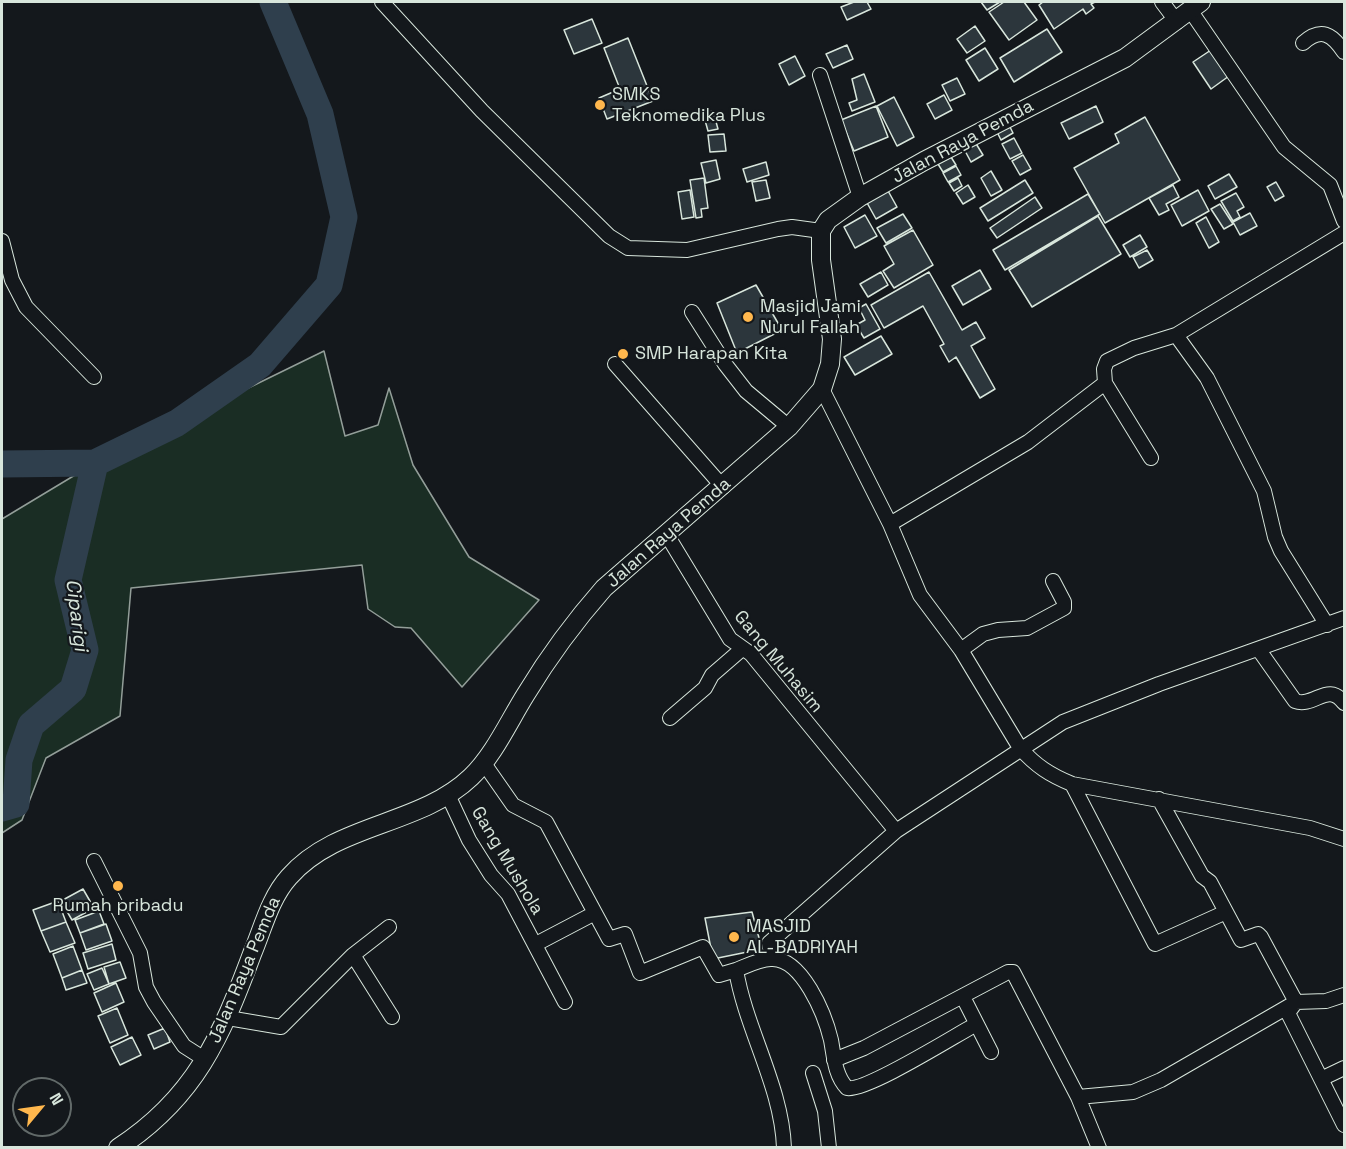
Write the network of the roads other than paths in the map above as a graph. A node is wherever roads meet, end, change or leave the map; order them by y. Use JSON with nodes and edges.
{"nodes":[{"id":1,"x":382,"y":2,"type":"edge"},
{"id":2,"x":1162,"y":2,"type":"edge"},
{"id":3,"x":1189,"y":11,"type":"edge"},
{"id":4,"x":1303,"y":43,"type":"dead end"},
{"id":5,"x":1344,"y":52,"type":"edge"},
{"id":6,"x":820,"y":75,"type":"dead end"},
{"id":7,"x":860,"y":197,"type":"junction"},
{"id":8,"x":1344,"y":220,"type":"edge"},
{"id":9,"x":821,"y":231,"type":"junction"},
{"id":10,"x":1344,"y":233,"type":"edge"},
{"id":11,"x":2,"y":241,"type":"edge"},
{"id":12,"x":692,"y":312,"type":"dead end"},
{"id":13,"x":1176,"y":335,"type":"junction"},
{"id":14,"x":615,"y":364,"type":"dead end"},
{"id":15,"x":94,"y":377,"type":"dead end"},
{"id":16,"x":1105,"y":383,"type":"junction"},
{"id":17,"x":822,"y":389,"type":"junction"},
{"id":18,"x":789,"y":428,"type":"junction"},
{"id":19,"x":1151,"y":458,"type":"dead end"},
{"id":20,"x":723,"y":487,"type":"junction"},
{"id":21,"x":890,"y":524,"type":"junction"},
{"id":22,"x":667,"y":535,"type":"junction"},
{"id":23,"x":1053,"y":581,"type":"dead end"},
{"id":24,"x":1344,"y":618,"type":"edge"},
{"id":25,"x":1327,"y":625,"type":"junction"},
{"id":26,"x":742,"y":649,"type":"junction"},
{"id":27,"x":961,"y":650,"type":"junction"},
{"id":28,"x":1260,"y":650,"type":"junction"},
{"id":29,"x":1344,"y":703,"type":"edge"},
{"id":30,"x":670,"y":718,"type":"dead end"},
{"id":31,"x":1020,"y":748,"type":"junction"},
{"id":32,"x":485,"y":759,"type":"junction"},
{"id":33,"x":503,"y":776,"type":"dead end"},
{"id":34,"x":1072,"y":784,"type":"junction"},
{"id":35,"x":448,"y":795,"type":"junction"},
{"id":36,"x":1159,"y":799,"type":"junction"},
{"id":37,"x":896,"y":831,"type":"junction"},
{"id":38,"x":1344,"y":839,"type":"edge"},
{"id":39,"x":94,"y":861,"type":"dead end"},
{"id":40,"x":1226,"y":912,"type":"junction"},
{"id":41,"x":595,"y":913,"type":"junction"},
{"id":42,"x":389,"y":927,"type":"dead end"},
{"id":43,"x":536,"y":944,"type":"junction"},
{"id":44,"x":353,"y":955,"type":"junction"},
{"id":45,"x":772,"y":958,"type":"junction"},
{"id":46,"x":736,"y":970,"type":"junction"},
{"id":47,"x":1344,"y":995,"type":"edge"},
{"id":48,"x":963,"y":997,"type":"junction"},
{"id":49,"x":565,"y":1002,"type":"dead end"},
{"id":50,"x":1296,"y":1002,"type":"junction"},
{"id":51,"x":392,"y":1017,"type":"dead end"},
{"id":52,"x":228,"y":1018,"type":"junction"},
{"id":53,"x":973,"y":1026,"type":"dead end"},
{"id":54,"x":991,"y":1052,"type":"dead end"},
{"id":55,"x":206,"y":1060,"type":"junction"},
{"id":56,"x":834,"y":1060,"type":"junction"},
{"id":57,"x":1344,"y":1068,"type":"edge"},
{"id":58,"x":813,"y":1072,"type":"dead end"},
{"id":59,"x":1321,"y":1079,"type":"junction"},
{"id":60,"x":1078,"y":1097,"type":"junction"},
{"id":61,"x":1344,"y":1125,"type":"edge"},
{"id":62,"x":118,"y":1148,"type":"edge"},
{"id":63,"x":784,"y":1148,"type":"edge"},
{"id":64,"x":829,"y":1148,"type":"edge"},
{"id":65,"x":1099,"y":1148,"type":"edge"}],
"edges":[{"from":1,"to":9,"type":"street"},
{"from":2,"to":3,"type":"street"},
{"from":3,"to":7,"type":"main road","name":"Jalan Raya Pemda"},
{"from":3,"to":8,"type":"street"},
{"from":4,"to":5,"type":"street"},
{"from":6,"to":7,"type":"street"},
{"from":7,"to":9,"type":"main road","name":"Jalan Raya Pemda"},
{"from":9,"to":17,"type":"main road","name":"Jalan Raya Pemda"},
{"from":10,"to":13,"type":"street"},
{"from":11,"to":15,"type":"street"},
{"from":12,"to":18,"type":"street"},
{"from":13,"to":16,"type":"street"},
{"from":13,"to":25,"type":"street"},
{"from":14,"to":20,"type":"street"},
{"from":16,"to":19,"type":"street"},
{"from":16,"to":21,"type":"street"},
{"from":17,"to":18,"type":"main road","name":"Jalan Raya Pemda"},
{"from":17,"to":21,"type":"street"},
{"from":18,"to":20,"type":"main road","name":"Jalan Raya Pemda"},
{"from":20,"to":22,"type":"main road","name":"Jalan Raya Pemda"},
{"from":21,"to":27,"type":"street"},
{"from":22,"to":26,"type":"street","name":"Gang Muhasim"},
{"from":22,"to":32,"type":"main road","name":"Jalan Raya Pemda"},
{"from":23,"to":27,"type":"street"},
{"from":24,"to":25,"type":"street"},
{"from":25,"to":28,"type":"street"},
{"from":26,"to":30,"type":"street"},
{"from":26,"to":37,"type":"street","name":"Gang Muhasim"},
{"from":27,"to":31,"type":"street"},
{"from":28,"to":29,"type":"street"},
{"from":28,"to":31,"type":"street"},
{"from":31,"to":34,"type":"street"},
{"from":31,"to":37,"type":"street"},
{"from":32,"to":33,"type":"street"},
{"from":32,"to":35,"type":"main road","name":"Jalan Raya Pemda"},
{"from":32,"to":41,"type":"street"},
{"from":34,"to":36,"type":"street"},
{"from":34,"to":40,"type":"street"},
{"from":35,"to":43,"type":"street","name":"Gang Mushola"},
{"from":35,"to":52,"type":"main road","name":"Jalan Raya Pemda"},
{"from":36,"to":38,"type":"street"},
{"from":36,"to":40,"type":"street"},
{"from":37,"to":45,"type":"street"},
{"from":39,"to":55,"type":"street"},
{"from":40,"to":50,"type":"street"},
{"from":41,"to":43,"type":"street","name":"Gang Mushola"},
{"from":41,"to":46,"type":"street"},
{"from":42,"to":44,"type":"street"},
{"from":43,"to":49,"type":"street","name":"Gang Mushola"},
{"from":44,"to":51,"type":"street"},
{"from":44,"to":52,"type":"street"},
{"from":45,"to":46,"type":"street"},
{"from":45,"to":56,"type":"street"},
{"from":46,"to":63,"type":"street"},
{"from":47,"to":50,"type":"street"},
{"from":48,"to":54,"type":"street"},
{"from":48,"to":56,"type":"street"},
{"from":48,"to":60,"type":"street"},
{"from":50,"to":59,"type":"street"},
{"from":50,"to":60,"type":"street"},
{"from":52,"to":55,"type":"main road","name":"Jalan Raya Pemda"},
{"from":53,"to":56,"type":"street"},
{"from":55,"to":62,"type":"main road","name":"Jalan Raya Pemda"},
{"from":57,"to":59,"type":"street"},
{"from":58,"to":64,"type":"street"},
{"from":59,"to":61,"type":"street"},
{"from":60,"to":65,"type":"street"}]}
